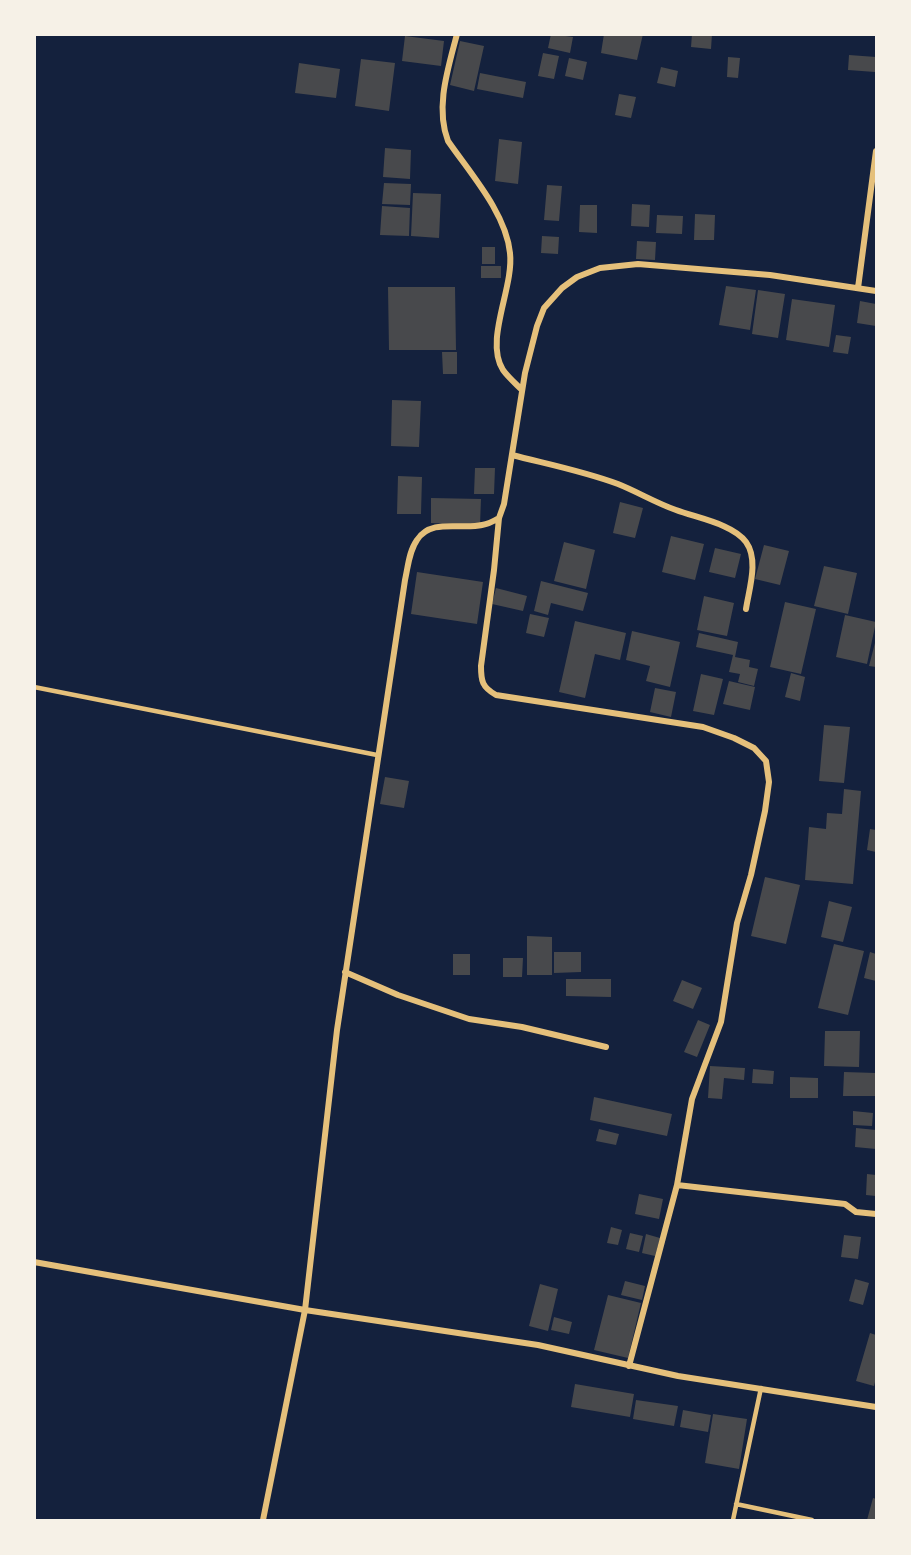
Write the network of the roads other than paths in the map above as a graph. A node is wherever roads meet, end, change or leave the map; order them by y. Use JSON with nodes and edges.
{"nodes":[{"id":1,"x":457,"y":34,"type":"edge"},
{"id":2,"x":876,"y":151,"type":"edge"},
{"id":3,"x":858,"y":288,"type":"junction"},
{"id":4,"x":876,"y":291,"type":"edge"},
{"id":5,"x":522,"y":390,"type":"junction"},
{"id":6,"x":512,"y":455,"type":"junction"},
{"id":7,"x":499,"y":518,"type":"junction"},
{"id":8,"x":746,"y":609,"type":"dead end"},
{"id":9,"x":34,"y":687,"type":"edge"},
{"id":10,"x":377,"y":754,"type":"junction"},
{"id":11,"x":345,"y":972,"type":"junction"},
{"id":12,"x":606,"y":1047,"type":"dead end"},
{"id":13,"x":677,"y":1185,"type":"junction"},
{"id":14,"x":876,"y":1214,"type":"edge"},
{"id":15,"x":34,"y":1262,"type":"edge"},
{"id":16,"x":305,"y":1310,"type":"junction"},
{"id":17,"x":629,"y":1366,"type":"junction"},
{"id":18,"x":761,"y":1389,"type":"junction"},
{"id":19,"x":876,"y":1407,"type":"edge"},
{"id":20,"x":736,"y":1504,"type":"junction"},
{"id":21,"x":263,"y":1521,"type":"edge"},
{"id":22,"x":733,"y":1521,"type":"edge"},
{"id":23,"x":812,"y":1521,"type":"edge"}],
"edges":[{"from":1,"to":5,"type":"street"},
{"from":2,"to":3,"type":"street"},
{"from":3,"to":4,"type":"street"},
{"from":3,"to":5,"type":"street"},
{"from":5,"to":6,"type":"street"},
{"from":6,"to":7,"type":"street"},
{"from":6,"to":8,"type":"street"},
{"from":7,"to":10,"type":"street"},
{"from":7,"to":13,"type":"street"},
{"from":9,"to":10,"type":"lane"},
{"from":10,"to":11,"type":"street"},
{"from":11,"to":12,"type":"street"},
{"from":11,"to":16,"type":"street"},
{"from":13,"to":14,"type":"street"},
{"from":13,"to":17,"type":"street"},
{"from":15,"to":16,"type":"street"},
{"from":16,"to":17,"type":"street"},
{"from":16,"to":21,"type":"street"},
{"from":17,"to":18,"type":"street"},
{"from":18,"to":19,"type":"street"},
{"from":18,"to":20,"type":"lane"},
{"from":20,"to":22,"type":"lane"},
{"from":20,"to":23,"type":"lane"}]}
